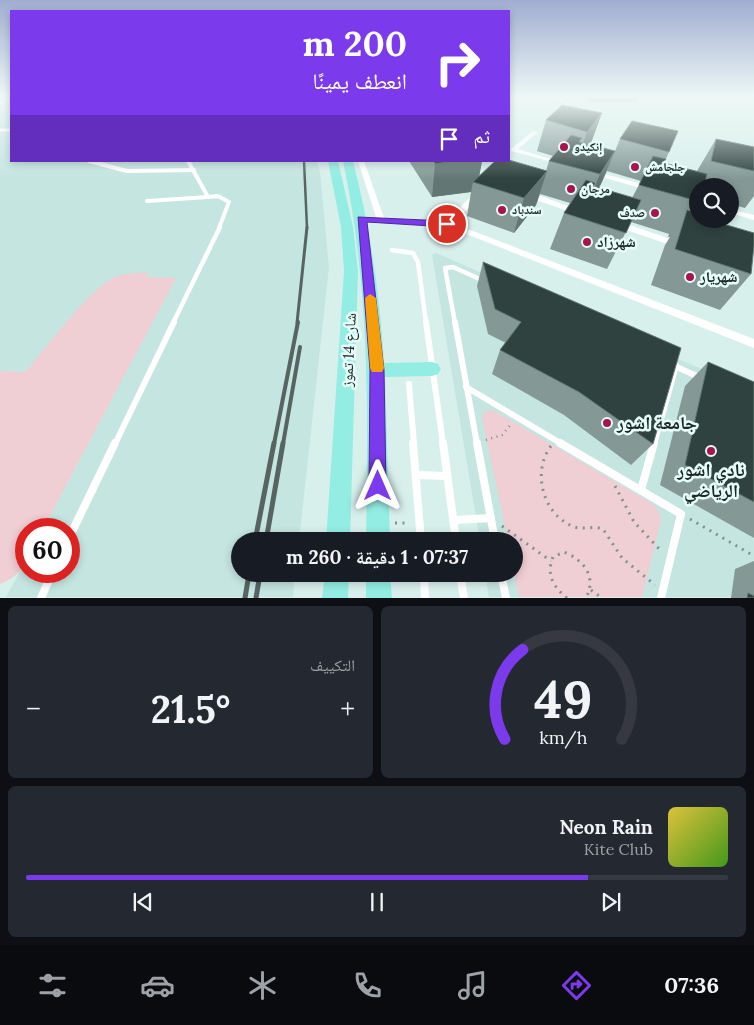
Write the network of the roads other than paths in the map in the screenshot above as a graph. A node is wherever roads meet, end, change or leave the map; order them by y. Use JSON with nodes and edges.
{"nodes":[{"id":1,"x":534,"y":132,"type":"dead end"},
{"id":2,"x":511,"y":152,"type":"edge"},
{"id":3,"x":93,"y":162,"type":"edge"},
{"id":4,"x":189,"y":162,"type":"edge"},
{"id":5,"x":333,"y":162,"type":"edge"},
{"id":6,"x":348,"y":162,"type":"edge"},
{"id":7,"x":361,"y":162,"type":"edge"},
{"id":8,"x":568,"y":166,"type":"edge"},
{"id":9,"x":194,"y":170,"type":"junction"},
{"id":10,"x":587,"y":171,"type":"edge"},
{"id":11,"x":484,"y":189,"type":"edge"},
{"id":12,"x":518,"y":191,"type":"edge"},
{"id":13,"x":660,"y":192,"type":"edge"},
{"id":14,"x":208,"y":197,"type":"junction"},
{"id":15,"x":147,"y":201,"type":"dead end"},
{"id":16,"x":739,"y":214,"type":"edge"},
{"id":17,"x":591,"y":216,"type":"edge"},
{"id":18,"x":754,"y":218,"type":"edge"},
{"id":19,"x":362,"y":219,"type":"junction"},
{"id":20,"x":380,"y":220,"type":"junction"},
{"id":21,"x":609,"y":222,"type":"edge"},
{"id":22,"x":447,"y":224,"type":"junction"},
{"id":23,"x":691,"y":249,"type":"edge"},
{"id":24,"x":392,"y":250,"type":"dead end"},
{"id":25,"x":489,"y":283,"type":"edge"},
{"id":26,"x":754,"y":344,"type":"edge"},
{"id":27,"x":667,"y":362,"type":"edge"},
{"id":28,"x":676,"y":366,"type":"junction"},
{"id":29,"x":432,"y":369,"type":"junction"},
{"id":30,"x":377,"y":370,"type":"junction"},
{"id":31,"x":711,"y":382,"type":"edge"},
{"id":32,"x":409,"y":384,"type":"dead end"},
{"id":33,"x":466,"y":387,"type":"junction"},
{"id":34,"x":416,"y":476,"type":"junction"},
{"id":35,"x":446,"y":476,"type":"junction"},
{"id":36,"x":641,"y":490,"type":"junction"},
{"id":37,"x":79,"y":518,"type":"edge"},
{"id":38,"x":491,"y":518,"type":"junction"},
{"id":39,"x":453,"y":520,"type":"junction"},
{"id":40,"x":338,"y":532,"type":"edge"},
{"id":41,"x":378,"y":532,"type":"edge"},
{"id":42,"x":421,"y":532,"type":"edge"},
{"id":43,"x":455,"y":532,"type":"edge"},
{"id":44,"x":493,"y":532,"type":"edge"},
{"id":45,"x":336,"y":582,"type":"edge"},
{"id":46,"x":378,"y":582,"type":"edge"},
{"id":47,"x":425,"y":582,"type":"edge"},
{"id":48,"x":461,"y":582,"type":"edge"},
{"id":49,"x":503,"y":582,"type":"edge"},
{"id":50,"x":48,"y":583,"type":"edge"},
{"id":51,"x":662,"y":594,"type":"edge"},
{"id":52,"x":41,"y":598,"type":"edge"},
{"id":53,"x":335,"y":598,"type":"edge"},
{"id":54,"x":378,"y":598,"type":"edge"},
{"id":55,"x":426,"y":598,"type":"edge"},
{"id":56,"x":464,"y":598,"type":"edge"},
{"id":57,"x":506,"y":598,"type":"edge"}],
"edges":[{"from":1,"to":2,"type":"street"},
{"from":2,"to":8,"type":"street"},
{"from":3,"to":9,"type":"lane"},
{"from":4,"to":9,"type":"lane"},
{"from":5,"to":40,"type":"main road","name":"شارع 14 تموز"},
{"from":6,"to":19,"type":"main road","name":"شارع 14 تموز"},
{"from":7,"to":20,"type":"street"},
{"from":9,"to":14,"type":"lane"},
{"from":10,"to":13,"type":"street"},
{"from":11,"to":22,"type":"street"},
{"from":12,"to":17,"type":"street"},
{"from":14,"to":15,"type":"lane"},
{"from":14,"to":37,"type":"lane"},
{"from":16,"to":18,"type":"street"},
{"from":19,"to":20,"type":"street"},
{"from":19,"to":30,"type":"main road","name":"شارع 14 تموز"},
{"from":20,"to":22,"type":"street"},
{"from":21,"to":23,"type":"street"},
{"from":22,"to":26,"type":"street"},
{"from":24,"to":29,"type":"lane"},
{"from":25,"to":33,"type":"lane"},
{"from":27,"to":28,"type":"lane"},
{"from":28,"to":31,"type":"lane"},
{"from":28,"to":36,"type":"lane"},
{"from":29,"to":30,"type":"main road"},
{"from":29,"to":35,"type":"lane"},
{"from":30,"to":41,"type":"main road","name":"شارع 14 تموز"},
{"from":32,"to":34,"type":"lane"},
{"from":33,"to":36,"type":"lane"},
{"from":33,"to":38,"type":"lane"},
{"from":34,"to":35,"type":"lane"},
{"from":34,"to":42,"type":"lane"},
{"from":35,"to":39,"type":"lane"},
{"from":36,"to":51,"type":"lane"},
{"from":38,"to":39,"type":"lane"},
{"from":38,"to":44,"type":"lane"},
{"from":39,"to":43,"type":"lane"},
{"from":45,"to":53,"type":"main road"},
{"from":46,"to":54,"type":"main road"},
{"from":47,"to":55,"type":"lane"},
{"from":48,"to":56,"type":"lane"},
{"from":49,"to":57,"type":"lane"},
{"from":50,"to":52,"type":"lane"}]}
